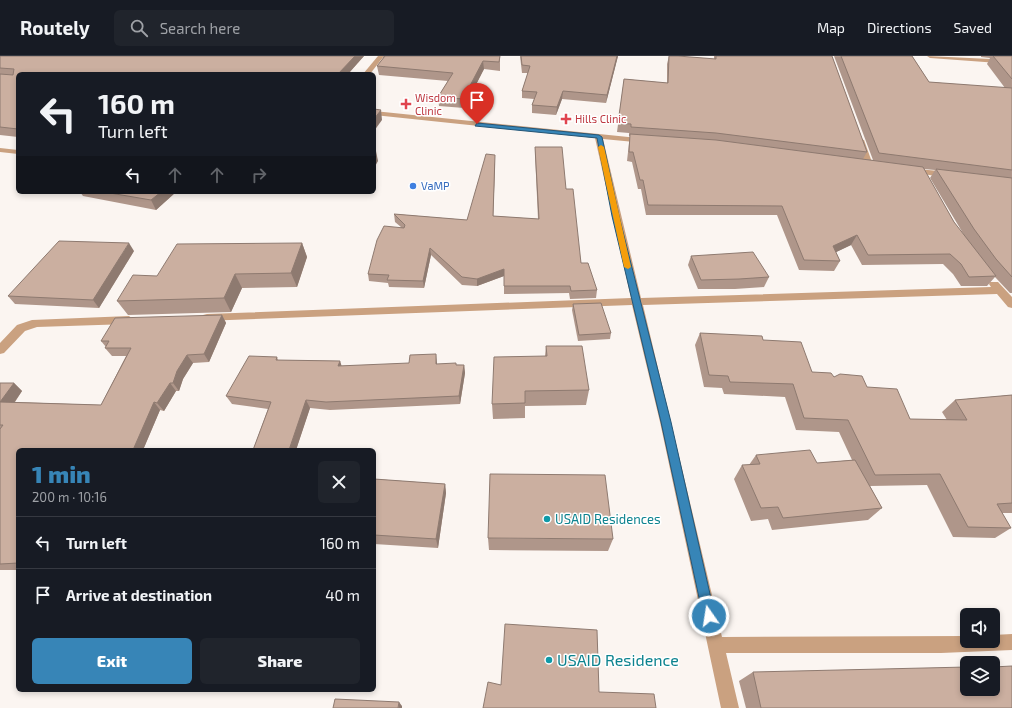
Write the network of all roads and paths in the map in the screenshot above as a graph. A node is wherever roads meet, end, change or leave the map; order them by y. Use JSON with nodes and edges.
{"nodes":[{"id":1,"x":381,"y":56,"type":"edge"},
{"id":2,"x":930,"y":56,"type":"edge"},
{"id":3,"x":1012,"y":62,"type":"edge"},
{"id":4,"x":368,"y":72,"type":"edge"},
{"id":5,"x":376,"y":113,"type":"edge"},
{"id":6,"x":856,"y":129,"type":"edge"},
{"id":7,"x":599,"y":137,"type":"junction"},
{"id":8,"x":652,"y":141,"type":"edge"},
{"id":9,"x":0,"y":150,"type":"edge"},
{"id":10,"x":16,"y":152,"type":"edge"},
{"id":11,"x":869,"y":165,"type":"edge"},
{"id":12,"x":898,"y":169,"type":"edge"},
{"id":13,"x":920,"y":171,"type":"junction"},
{"id":14,"x":958,"y":177,"type":"edge"},
{"id":15,"x":927,"y":185,"type":"edge"},
{"id":16,"x":989,"y":278,"type":"edge"},
{"id":17,"x":998,"y":290,"type":"junction"},
{"id":18,"x":636,"y":301,"type":"junction"},
{"id":19,"x":1012,"y":304,"type":"edge"},
{"id":20,"x":195,"y":318,"type":"edge"},
{"id":21,"x":140,"y":320,"type":"edge"},
{"id":22,"x":0,"y":350,"type":"edge"},
{"id":23,"x":1012,"y":642,"type":"edge"},
{"id":24,"x":716,"y":646,"type":"junction"},
{"id":25,"x":730,"y":708,"type":"edge"}],
"edges":[{"from":1,"to":4,"type":"street"},
{"from":2,"to":3,"type":"street"},
{"from":5,"to":7,"type":"street"},
{"from":6,"to":11,"type":"street"},
{"from":7,"to":8,"type":"street"},
{"from":7,"to":18,"type":"street"},
{"from":9,"to":10,"type":"street"},
{"from":12,"to":13,"type":"street"},
{"from":13,"to":14,"type":"street"},
{"from":13,"to":15,"type":"street"},
{"from":16,"to":17,"type":"street"},
{"from":17,"to":18,"type":"street"},
{"from":17,"to":19,"type":"street"},
{"from":18,"to":20,"type":"street"},
{"from":18,"to":24,"type":"street"},
{"from":21,"to":22,"type":"street"},
{"from":23,"to":24,"type":"street"},
{"from":24,"to":25,"type":"street"}]}
